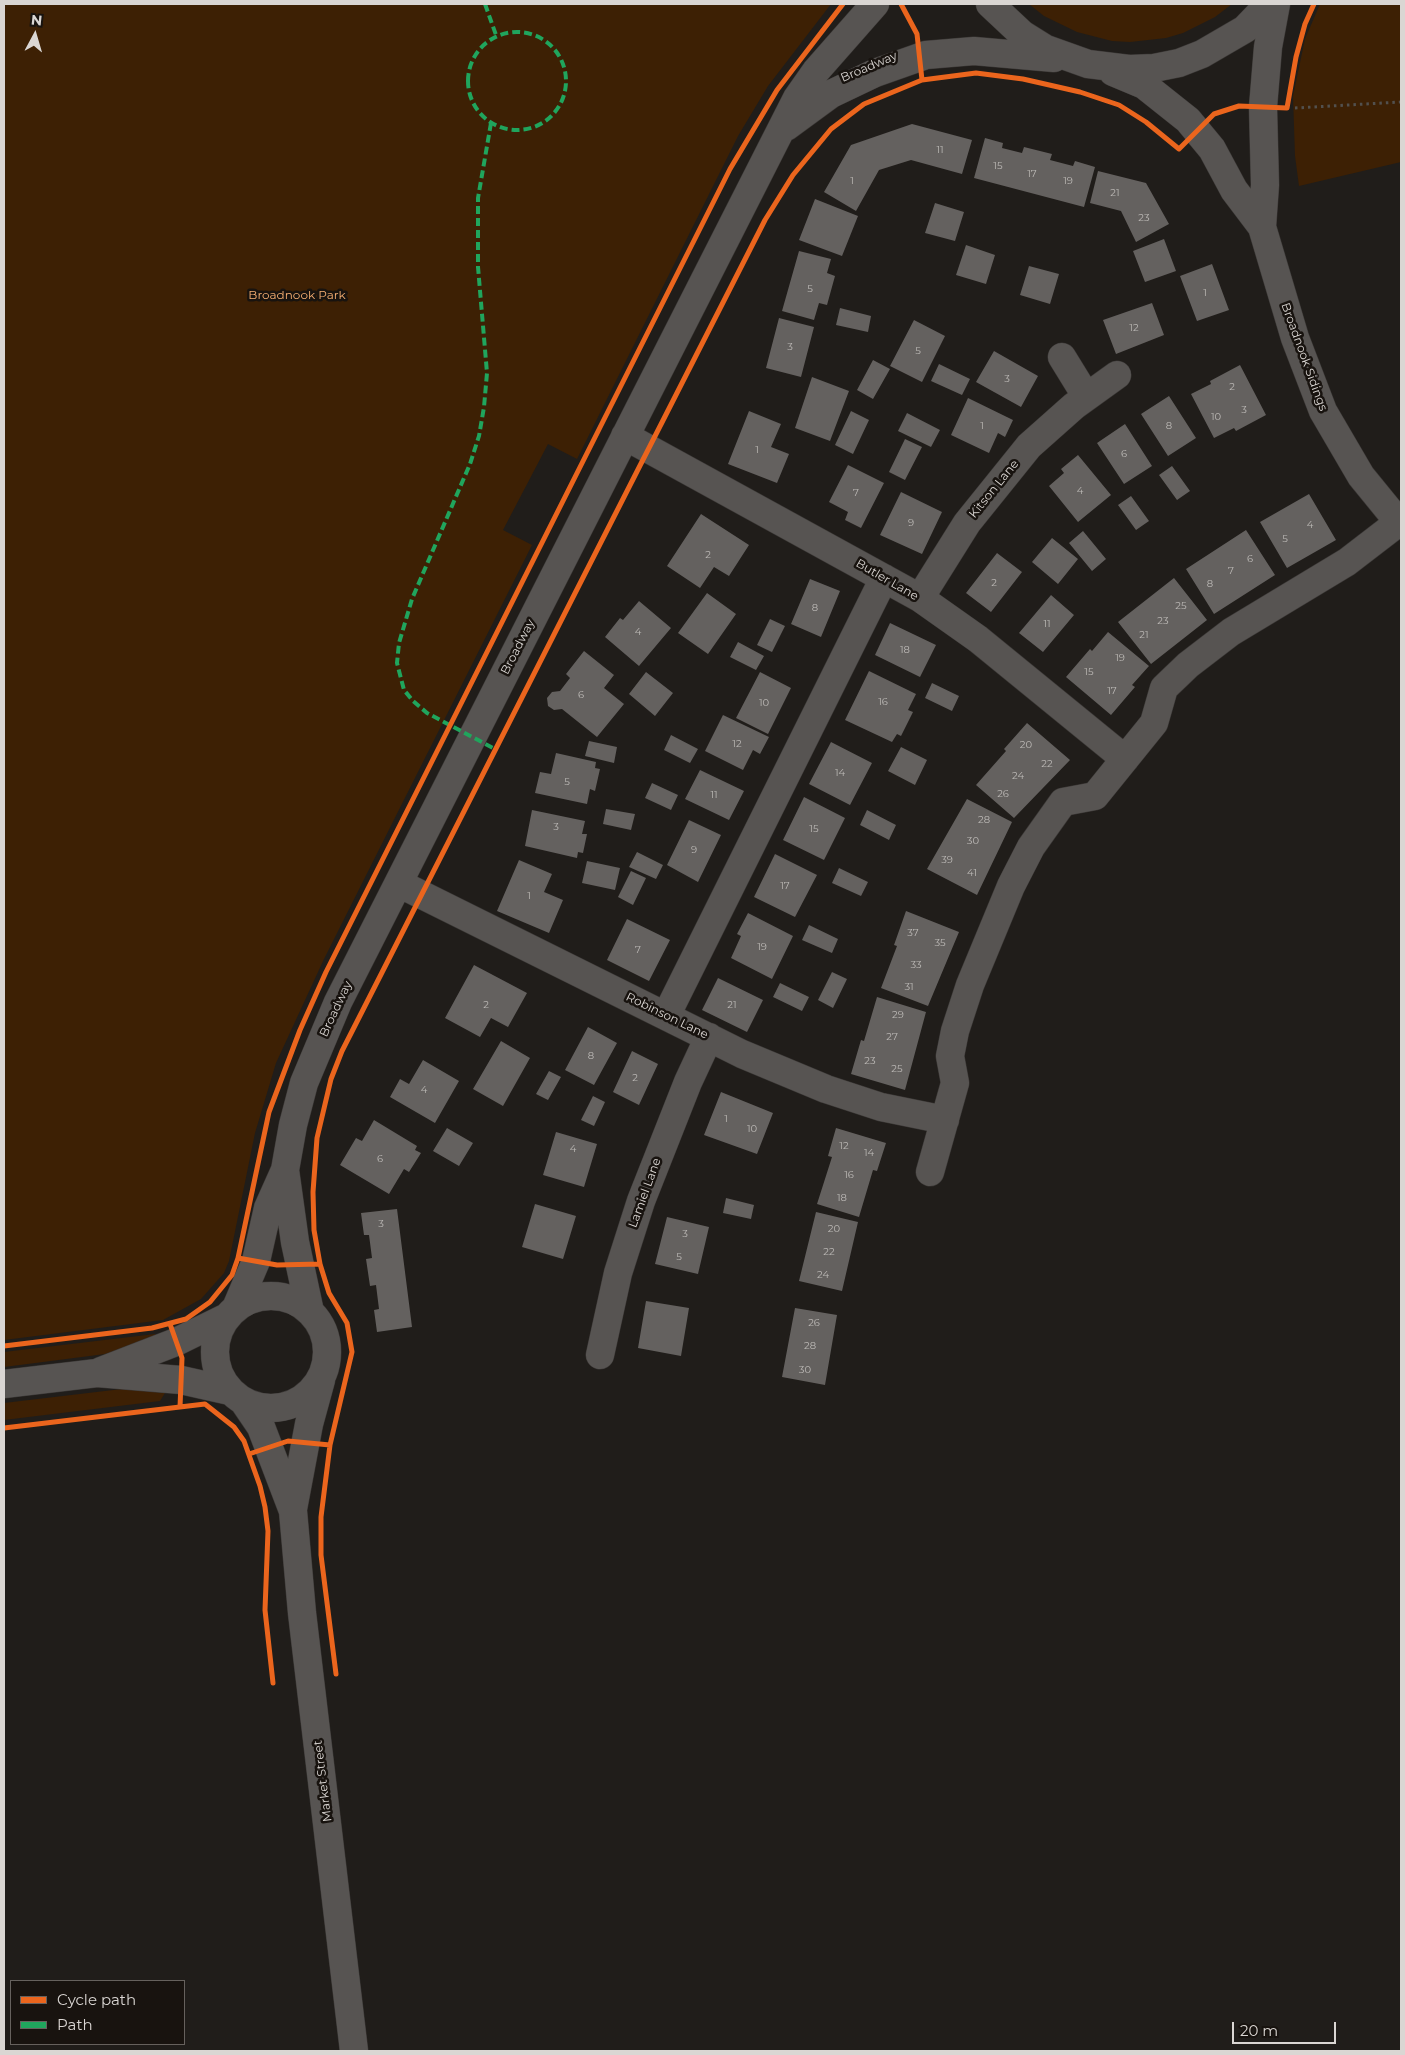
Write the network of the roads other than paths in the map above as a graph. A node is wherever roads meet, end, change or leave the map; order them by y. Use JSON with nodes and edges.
{"nodes":[{"id":1,"x":876,"y":4,"type":"edge"},
{"id":2,"x":990,"y":4,"type":"edge"},
{"id":3,"x":1269,"y":4,"type":"edge"},
{"id":4,"x":1276,"y":4,"type":"edge"},
{"id":5,"x":1072,"y":60,"type":"junction"},
{"id":6,"x":1104,"y":68,"type":"junction"},
{"id":7,"x":778,"y":135,"type":"junction"},
{"id":8,"x":1262,"y":227,"type":"junction"},
{"id":9,"x":1062,"y":357,"type":"dead end"},
{"id":10,"x":1117,"y":375,"type":"dead end"},
{"id":11,"x":1086,"y":396,"type":"junction"},
{"id":12,"x":625,"y":436,"type":"junction"},
{"id":13,"x":1400,"y":523,"type":"edge"},
{"id":14,"x":884,"y":578,"type":"junction"},
{"id":15,"x":920,"y":598,"type":"junction"},
{"id":16,"x":1125,"y":759,"type":"junction"},
{"id":17,"x":400,"y":884,"type":"junction"},
{"id":18,"x":666,"y":1016,"type":"junction"},
{"id":19,"x":708,"y":1037,"type":"junction"},
{"id":20,"x":944,"y":1120,"type":"junction"},
{"id":21,"x":286,"y":1170,"type":"junction"},
{"id":22,"x":930,"y":1172,"type":"dead end"},
{"id":23,"x":232,"y":1312,"type":"junction"},
{"id":24,"x":310,"y":1312,"type":"junction"},
{"id":25,"x":600,"y":1355,"type":"dead end"},
{"id":26,"x":97,"y":1373,"type":"junction"},
{"id":27,"x":322,"y":1377,"type":"junction"},
{"id":28,"x":4,"y":1384,"type":"edge"},
{"id":29,"x":237,"y":1396,"type":"junction"},
{"id":30,"x":293,"y":1511,"type":"junction"},
{"id":31,"x":354,"y":2051,"type":"edge"}],
"edges":[{"from":1,"to":7,"type":"street","name":"Broadway"},
{"from":2,"to":5,"type":"street"},
{"from":3,"to":6,"type":"street"},
{"from":4,"to":8,"type":"street","name":"Broadnook Sidings"},
{"from":5,"to":6,"type":"street"},
{"from":5,"to":7,"type":"street","name":"Broadway"},
{"from":6,"to":8,"type":"street","name":"Broadnook Sidings"},
{"from":7,"to":12,"type":"street","name":"Broadway"},
{"from":8,"to":13,"type":"street","name":"Broadnook Sidings"},
{"from":9,"to":11,"type":"street"},
{"from":10,"to":11,"type":"street","name":"Kitson Lane"},
{"from":11,"to":15,"type":"street","name":"Kitson Lane"},
{"from":12,"to":14,"type":"street","name":"Butler Lane"},
{"from":12,"to":17,"type":"street","name":"Broadway"},
{"from":13,"to":16,"type":"street"},
{"from":14,"to":15,"type":"street","name":"Butler Lane"},
{"from":14,"to":18,"type":"street"},
{"from":15,"to":16,"type":"street","name":"Butler Lane"},
{"from":16,"to":20,"type":"street"},
{"from":17,"to":18,"type":"street","name":"Robinson Lane"},
{"from":17,"to":21,"type":"street","name":"Broadway"},
{"from":18,"to":19,"type":"street","name":"Robinson Lane"},
{"from":19,"to":20,"type":"street","name":"Robinson Lane"},
{"from":19,"to":25,"type":"street","name":"Lamiel Lane"},
{"from":20,"to":22,"type":"street"},
{"from":21,"to":23,"type":"street","name":"Broadway"},
{"from":21,"to":24,"type":"street","name":"Broadway"},
{"from":23,"to":24,"type":"street"},
{"from":23,"to":26,"type":"street"},
{"from":23,"to":29,"type":"street"},
{"from":24,"to":27,"type":"street"},
{"from":26,"to":28,"type":"street"},
{"from":26,"to":29,"type":"street"},
{"from":27,"to":29,"type":"street"},
{"from":27,"to":30,"type":"street","name":"Market Street"},
{"from":29,"to":30,"type":"street","name":"Market Street"},
{"from":30,"to":31,"type":"street","name":"Market Street"}]}
